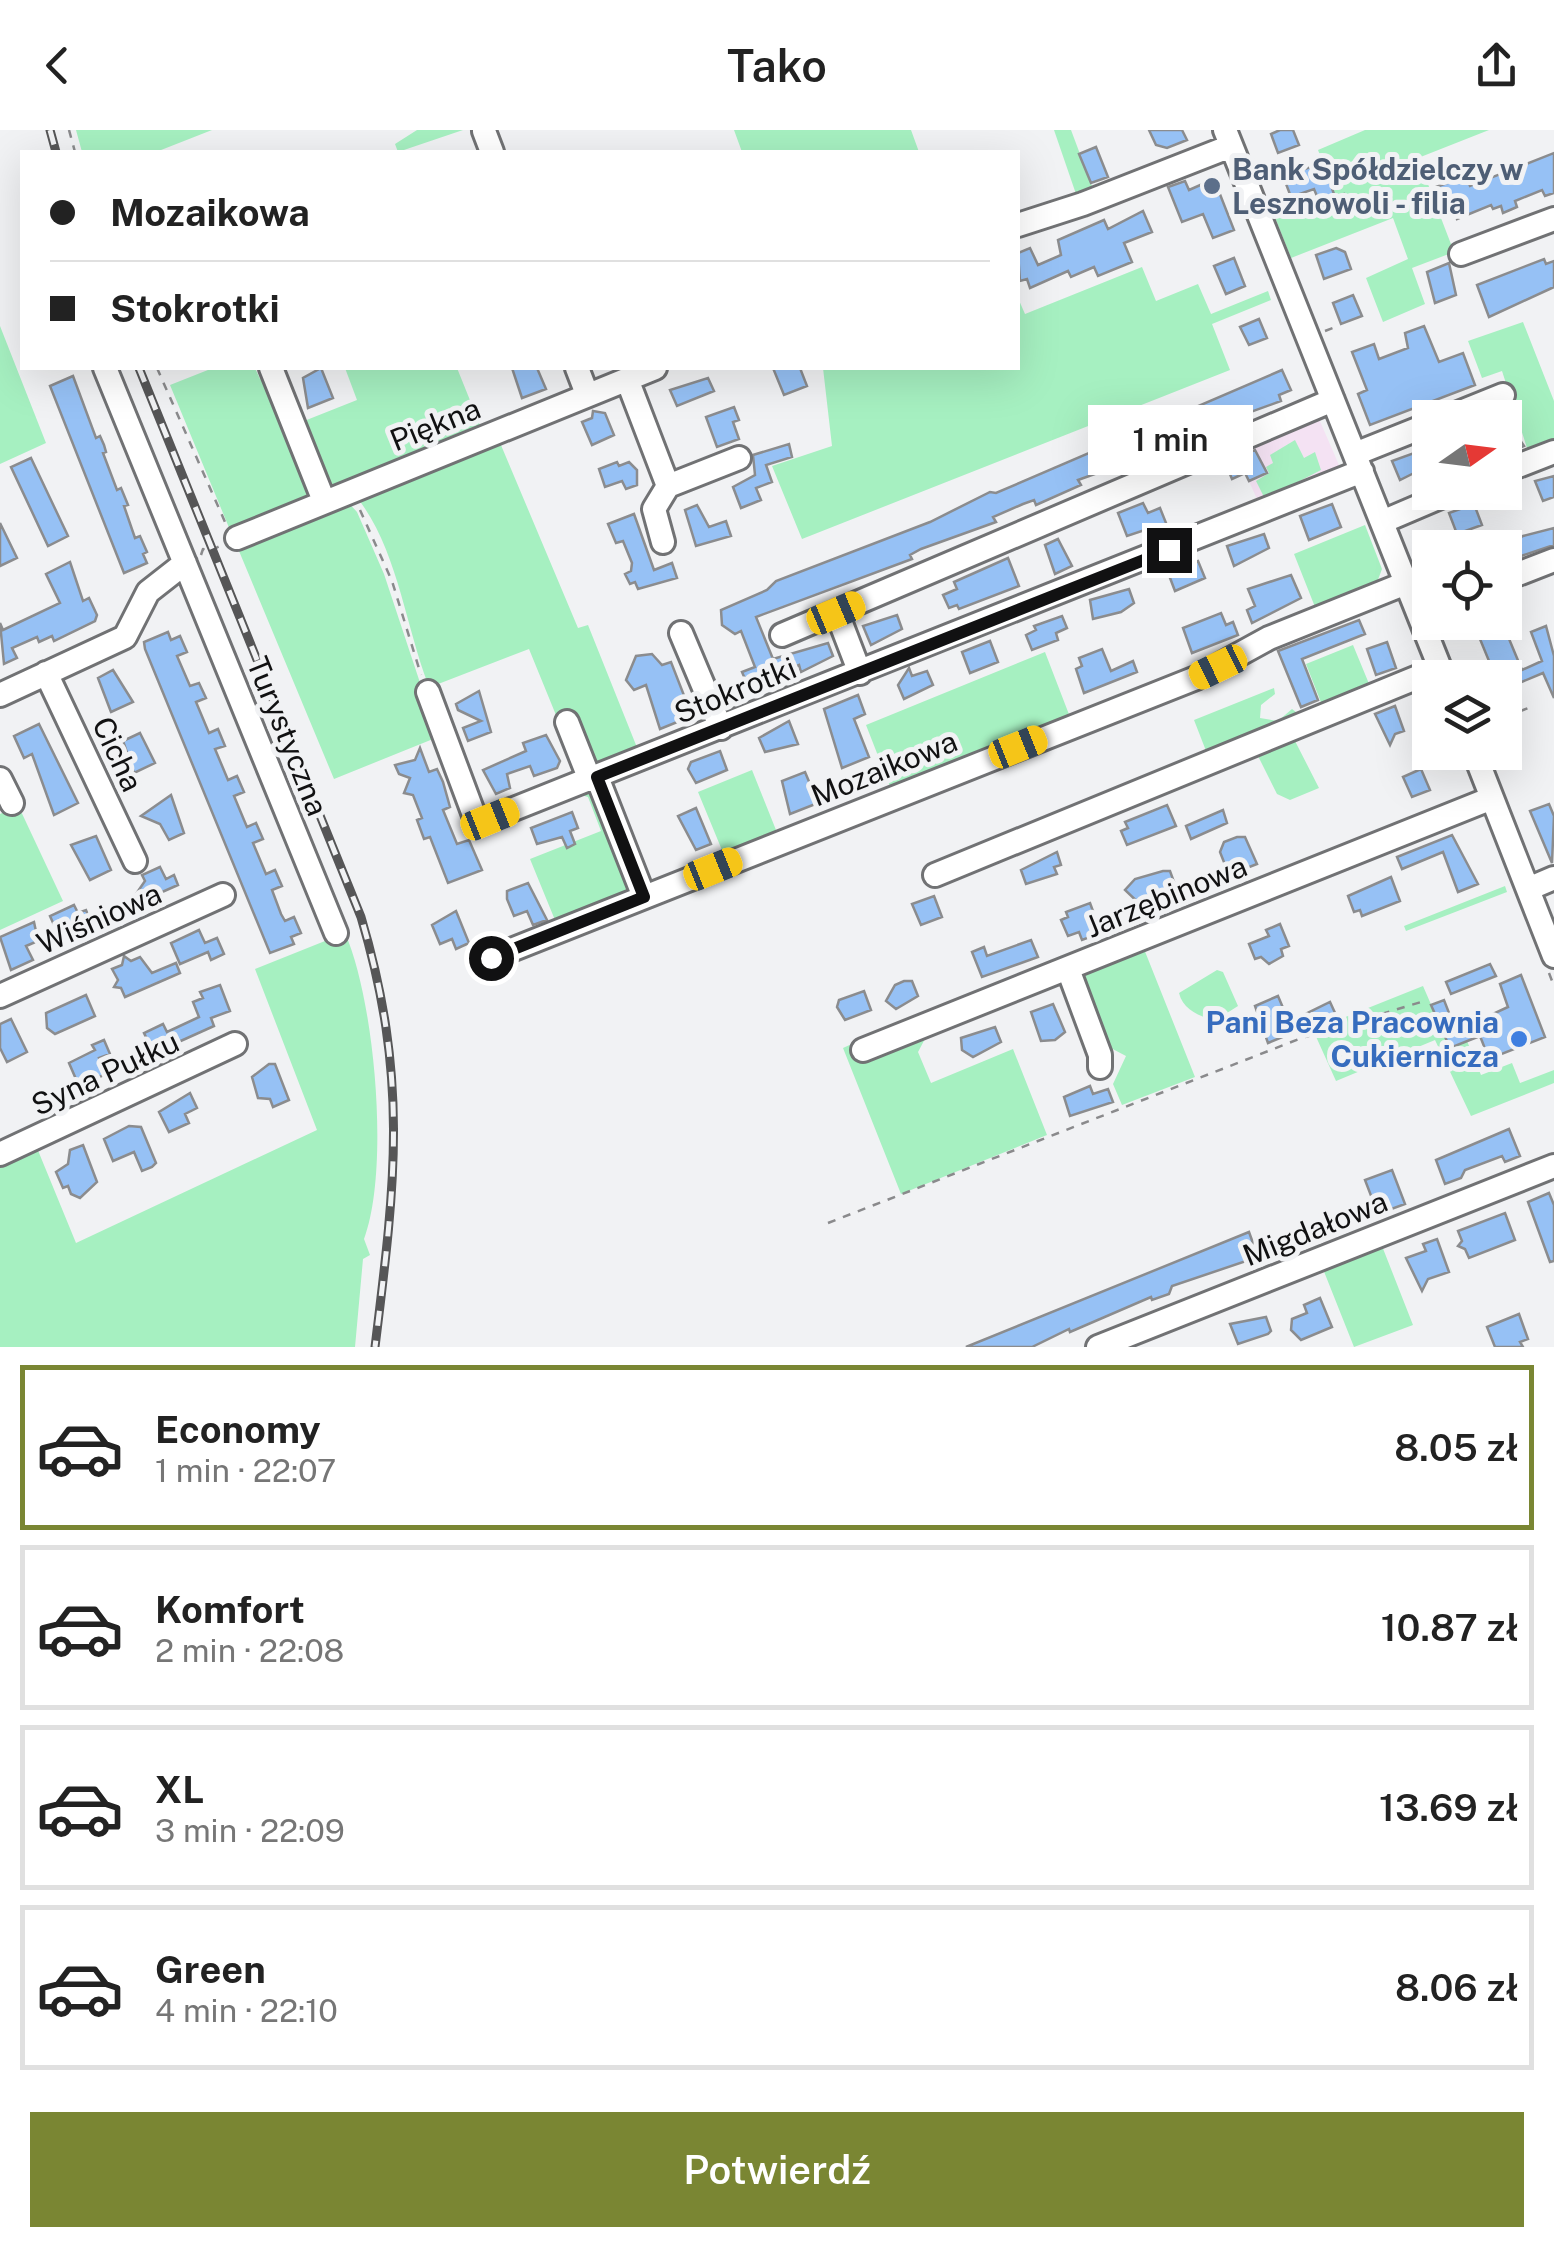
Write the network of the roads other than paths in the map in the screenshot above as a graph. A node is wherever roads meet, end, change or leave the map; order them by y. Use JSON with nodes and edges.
{"nodes":[{"id":1,"x":1227,"y":134,"type":"edge"},
{"id":2,"x":1554,"y":219,"type":"edge"},
{"id":3,"x":1020,"y":224,"type":"edge"},
{"id":4,"x":1461,"y":254,"type":"dead end"},
{"id":5,"x":106,"y":370,"type":"edge"},
{"id":6,"x":272,"y":370,"type":"edge"},
{"id":7,"x":578,"y":370,"type":"edge"},
{"id":8,"x":650,"y":370,"type":"edge"},
{"id":9,"x":627,"y":379,"type":"junction"},
{"id":10,"x":587,"y":394,"type":"junction"},
{"id":11,"x":1503,"y":395,"type":"dead end"},
{"id":12,"x":1333,"y":400,"type":"junction"},
{"id":13,"x":1491,"y":400,"type":"edge"},
{"id":14,"x":1412,"y":434,"type":"edge"},
{"id":15,"x":1554,"y":452,"type":"edge"},
{"id":16,"x":739,"y":458,"type":"dead end"},
{"id":17,"x":1359,"y":462,"type":"junction"},
{"id":18,"x":1522,"y":464,"type":"edge"},
{"id":19,"x":656,"y":495,"type":"junction"},
{"id":20,"x":324,"y":501,"type":"junction"},
{"id":21,"x":1412,"y":509,"type":"edge"},
{"id":22,"x":1382,"y":522,"type":"junction"},
{"id":23,"x":237,"y":538,"type":"road end"},
{"id":24,"x":663,"y":542,"type":"dead end"},
{"id":25,"x":193,"y":559,"type":"junction"},
{"id":26,"x":1554,"y":560,"type":"edge"},
{"id":27,"x":1522,"y":572,"type":"edge"},
{"id":28,"x":1406,"y":583,"type":"junction"},
{"id":29,"x":1412,"y":592,"type":"edge"},
{"id":30,"x":836,"y":613,"type":"junction"},
{"id":31,"x":682,"y":632,"type":"dead end"},
{"id":32,"x":782,"y":635,"type":"dead end"},
{"id":33,"x":46,"y":673,"type":"junction"},
{"id":34,"x":860,"y":673,"type":"junction"},
{"id":35,"x":1412,"y":685,"type":"edge"},
{"id":36,"x":428,"y":692,"type":"road end"},
{"id":37,"x":0,"y":695,"type":"edge"},
{"id":38,"x":568,"y":722,"type":"dead end"},
{"id":39,"x":721,"y":728,"type":"junction"},
{"id":40,"x":1481,"y":770,"type":"edge"},
{"id":41,"x":593,"y":778,"type":"junction"},
{"id":42,"x":0,"y":779,"type":"edge"},
{"id":43,"x":1492,"y":798,"type":"junction"},
{"id":44,"x":12,"y":803,"type":"dead end"},
{"id":45,"x":135,"y":862,"type":"dead end"},
{"id":46,"x":935,"y":875,"type":"dead end"},
{"id":47,"x":1554,"y":878,"type":"edge"},
{"id":48,"x":1528,"y":888,"type":"junction"},
{"id":49,"x":224,"y":895,"type":"dead end"},
{"id":50,"x":644,"y":897,"type":"junction"},
{"id":51,"x":336,"y":933,"type":"dead end"},
{"id":52,"x":1554,"y":956,"type":"edge"},
{"id":53,"x":491,"y":958,"type":"dead end"},
{"id":54,"x":1068,"y":968,"type":"junction"},
{"id":55,"x":0,"y":996,"type":"edge"},
{"id":56,"x":234,"y":1044,"type":"dead end"},
{"id":57,"x":863,"y":1050,"type":"dead end"},
{"id":58,"x":1100,"y":1068,"type":"dead end"},
{"id":59,"x":0,"y":1154,"type":"edge"},
{"id":60,"x":1554,"y":1166,"type":"edge"},
{"id":61,"x":1098,"y":1347,"type":"edge"}],
"edges":[{"from":1,"to":3,"type":"street"},
{"from":1,"to":12,"type":"street"},
{"from":2,"to":4,"type":"street"},
{"from":5,"to":25,"type":"street","name":"Turystyczna"},
{"from":6,"to":20,"type":"street"},
{"from":7,"to":10,"type":"street"},
{"from":8,"to":9,"type":"street","name":"Piękna"},
{"from":9,"to":10,"type":"street","name":"Piękna"},
{"from":9,"to":19,"type":"street"},
{"from":10,"to":20,"type":"street","name":"Piękna"},
{"from":11,"to":13,"type":"street"},
{"from":12,"to":17,"type":"street"},
{"from":12,"to":30,"type":"street"},
{"from":14,"to":17,"type":"street","name":"Stokrotki"},
{"from":15,"to":18,"type":"street"},
{"from":16,"to":19,"type":"street"},
{"from":17,"to":22,"type":"street"},
{"from":17,"to":34,"type":"street","name":"Stokrotki"},
{"from":19,"to":24,"type":"street"},
{"from":20,"to":23,"type":"street","name":"Piękna"},
{"from":21,"to":22,"type":"street"},
{"from":22,"to":28,"type":"street"},
{"from":25,"to":33,"type":"street"},
{"from":25,"to":51,"type":"street","name":"Turystyczna"},
{"from":26,"to":27,"type":"street"},
{"from":28,"to":29,"type":"street"},
{"from":28,"to":50,"type":"street","name":"Mozaikowa"},
{"from":30,"to":32,"type":"street"},
{"from":30,"to":34,"type":"street"},
{"from":31,"to":39,"type":"street"},
{"from":33,"to":37,"type":"street"},
{"from":33,"to":45,"type":"street","name":"Cicha"},
{"from":34,"to":39,"type":"street","name":"Stokrotki"},
{"from":35,"to":46,"type":"street"},
{"from":36,"to":41,"type":"street","name":"Stokrotki"},
{"from":38,"to":41,"type":"street"},
{"from":39,"to":41,"type":"street","name":"Stokrotki"},
{"from":40,"to":43,"type":"street"},
{"from":41,"to":50,"type":"street"},
{"from":42,"to":44,"type":"street"},
{"from":43,"to":48,"type":"street"},
{"from":43,"to":54,"type":"street","name":"Jarzębinowa"},
{"from":47,"to":48,"type":"street"},
{"from":48,"to":52,"type":"street"},
{"from":49,"to":55,"type":"street","name":"Wiśniowa"},
{"from":50,"to":53,"type":"street","name":"Mozaikowa"},
{"from":54,"to":57,"type":"street","name":"Jarzębinowa"},
{"from":54,"to":58,"type":"street"},
{"from":56,"to":59,"type":"street","name":"Syna Pułku"},
{"from":60,"to":61,"type":"street","name":"Migdałowa"}]}
